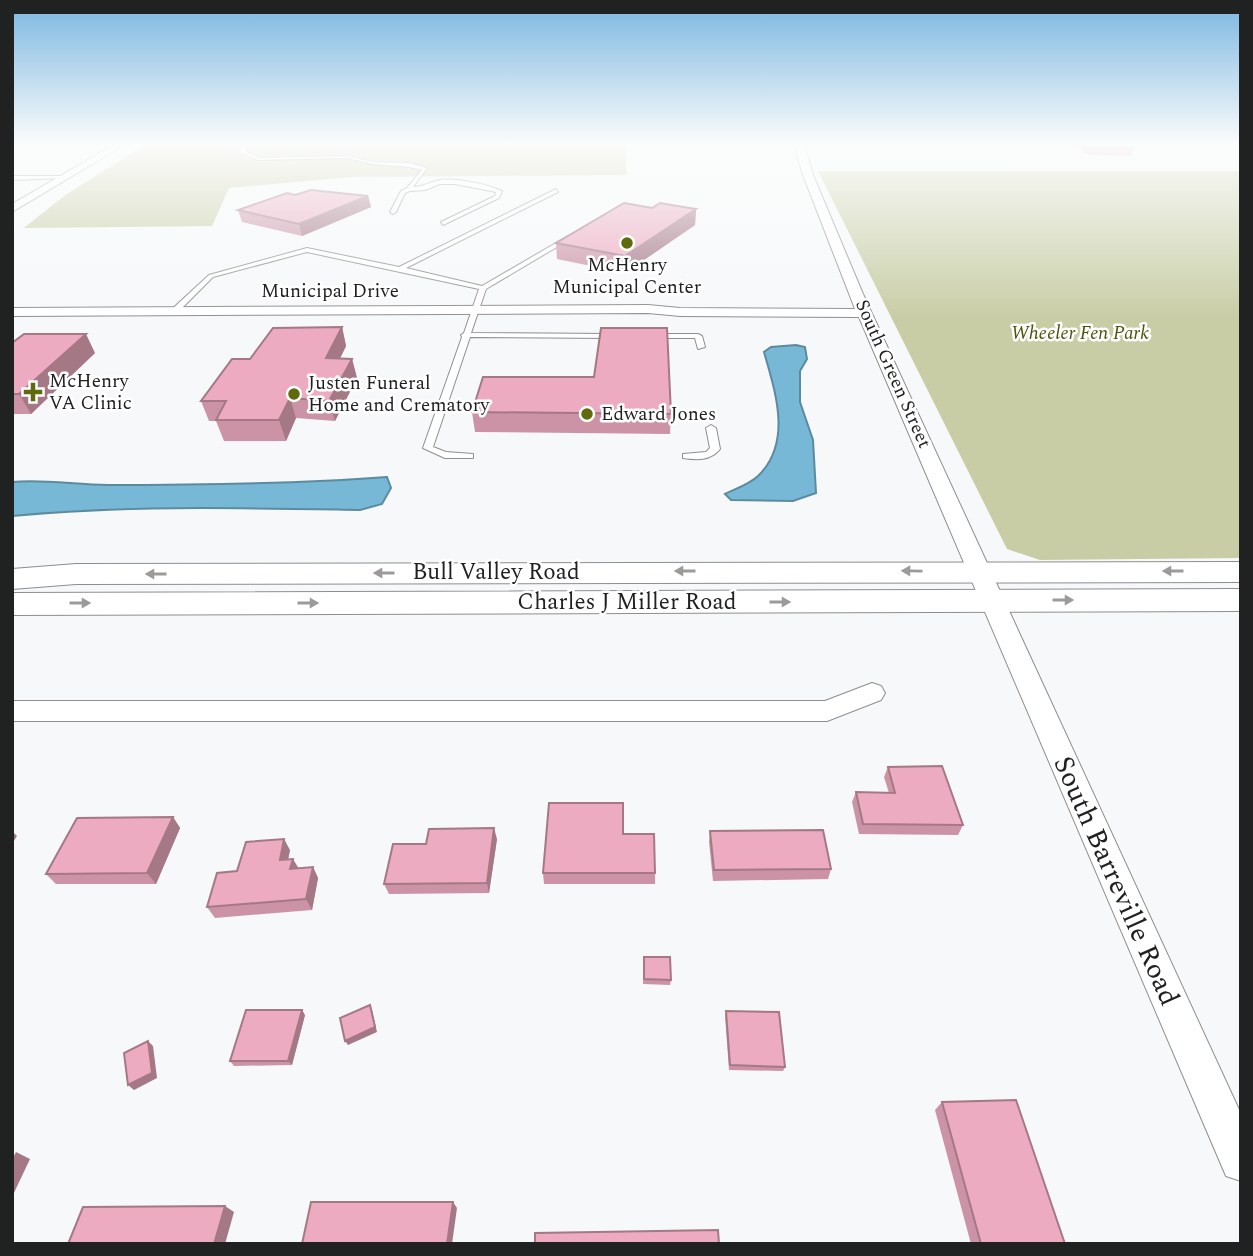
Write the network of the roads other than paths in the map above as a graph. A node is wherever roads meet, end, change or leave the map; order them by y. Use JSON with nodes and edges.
{"nodes":[{"id":1,"x":398,"y":203,"type":"edge"},
{"id":2,"x":485,"y":203,"type":"edge"},
{"id":3,"x":533,"y":203,"type":"edge"},
{"id":4,"x":819,"y":203,"type":"edge"},
{"id":5,"x":393,"y":212,"type":"dead end"},
{"id":6,"x":443,"y":223,"type":"dead end"},
{"id":7,"x":580,"y":231,"type":"edge"},
{"id":8,"x":422,"y":258,"type":"junction"},
{"id":9,"x":400,"y":270,"type":"junction"},
{"id":10,"x":433,"y":277,"type":"junction"},
{"id":11,"x":483,"y":288,"type":"junction"},
{"id":12,"x":862,"y":307,"type":"junction"},
{"id":13,"x":473,"y":310,"type":"junction"},
{"id":14,"x":174,"y":311,"type":"junction"},
{"id":15,"x":12,"y":312,"type":"edge"},
{"id":16,"x":465,"y":335,"type":"junction"},
{"id":17,"x":516,"y":335,"type":"junction"},
{"id":18,"x":565,"y":335,"type":"junction"},
{"id":19,"x":632,"y":336,"type":"edge"},
{"id":20,"x":645,"y":336,"type":"edge"},
{"id":21,"x":513,"y":347,"type":"dead end"},
{"id":22,"x":701,"y":347,"type":"dead end"},
{"id":23,"x":563,"y":348,"type":"dead end"},
{"id":24,"x":711,"y":428,"type":"dead end"},
{"id":25,"x":470,"y":456,"type":"dead end"},
{"id":26,"x":686,"y":456,"type":"dead end"},
{"id":27,"x":981,"y":571,"type":"junction"},
{"id":28,"x":1241,"y":572,"type":"edge"},
{"id":29,"x":12,"y":579,"type":"edge"},
{"id":30,"x":1241,"y":600,"type":"edge"},
{"id":31,"x":995,"y":601,"type":"junction"},
{"id":32,"x":12,"y":604,"type":"edge"},
{"id":33,"x":872,"y":693,"type":"dead end"},
{"id":34,"x":12,"y":712,"type":"edge"},
{"id":35,"x":1239,"y":1154,"type":"edge"}],
"edges":[{"from":1,"to":5,"type":"lane"},
{"from":2,"to":6,"type":"lane"},
{"from":3,"to":8,"type":"lane"},
{"from":4,"to":12,"type":"street","name":"South Green Street"},
{"from":7,"to":11,"type":"lane"},
{"from":8,"to":9,"type":"lane"},
{"from":8,"to":10,"type":"lane"},
{"from":9,"to":10,"type":"lane"},
{"from":9,"to":14,"type":"lane"},
{"from":10,"to":11,"type":"lane"},
{"from":11,"to":13,"type":"lane"},
{"from":12,"to":13,"type":"street","name":"Municipal Drive"},
{"from":12,"to":27,"type":"street","name":"South Green Street"},
{"from":13,"to":14,"type":"street","name":"Municipal Drive"},
{"from":13,"to":16,"type":"lane"},
{"from":14,"to":15,"type":"street","name":"Municipal Drive"},
{"from":16,"to":17,"type":"lane"},
{"from":16,"to":25,"type":"lane"},
{"from":17,"to":18,"type":"lane"},
{"from":17,"to":21,"type":"lane"},
{"from":18,"to":19,"type":"lane"},
{"from":18,"to":23,"type":"lane"},
{"from":20,"to":22,"type":"lane"},
{"from":24,"to":26,"type":"lane"},
{"from":28,"to":27,"type":"street","one_way":true},
{"from":27,"to":29,"type":"street","name":"Bull Valley Road","one_way":true},
{"from":27,"to":31,"type":"street","name":"South Green Street"},
{"from":31,"to":30,"type":"street","name":"Charles J Miller Road","one_way":true},
{"from":32,"to":31,"type":"street","name":"Charles J Miller Road","one_way":true},
{"from":31,"to":35,"type":"street","name":"South Barreville Road"},
{"from":33,"to":34,"type":"street"}]}
